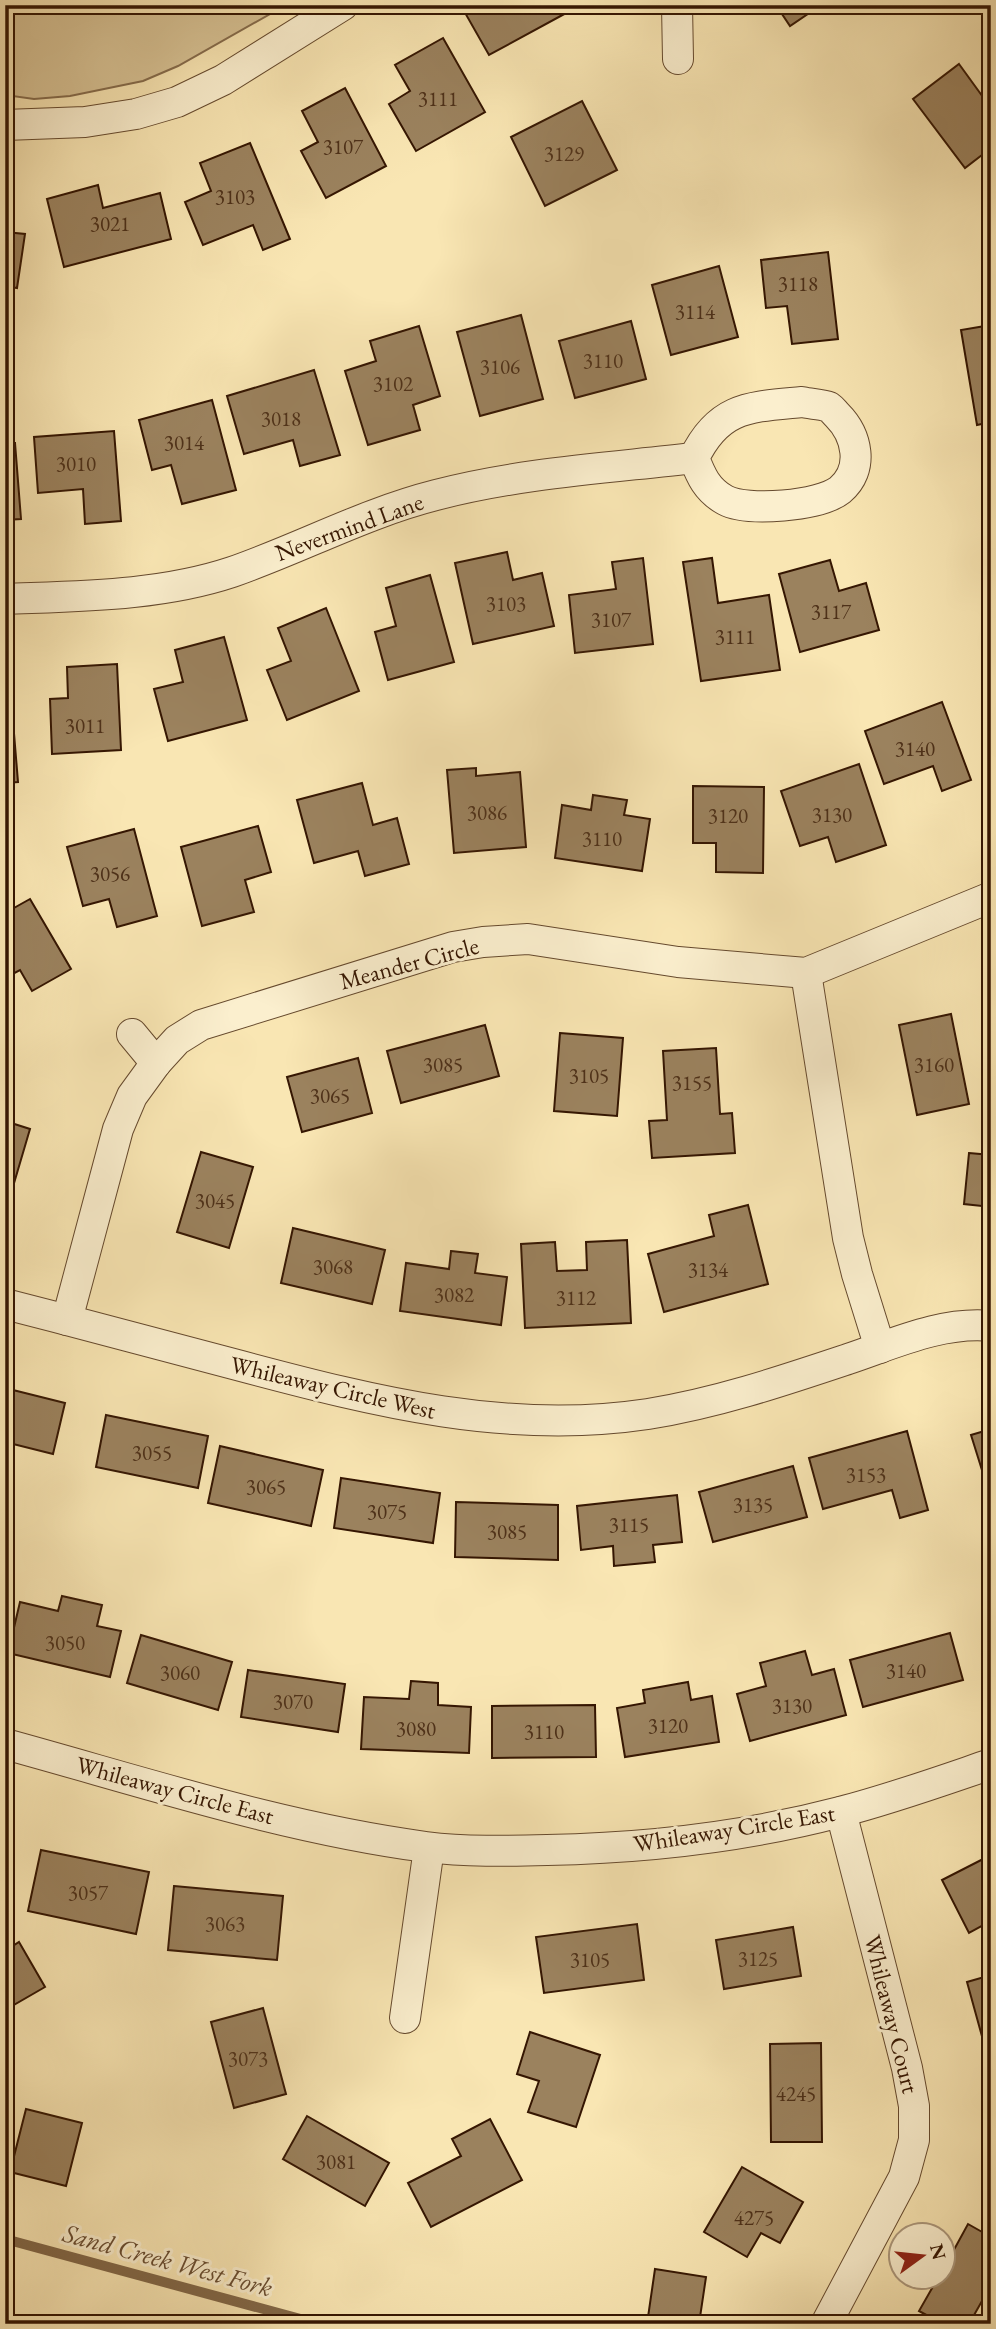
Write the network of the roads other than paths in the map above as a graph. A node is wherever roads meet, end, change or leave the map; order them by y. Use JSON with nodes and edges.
{"nodes":[{"id":1,"x":343,"y":5,"type":"edge"},
{"id":2,"x":677,"y":5,"type":"edge"},
{"id":3,"x":678,"y":59,"type":"dead end"},
{"id":4,"x":5,"y":125,"type":"edge"},
{"id":5,"x":694,"y":458,"type":"junction"},
{"id":6,"x":5,"y":599,"type":"edge"},
{"id":7,"x":989,"y":898,"type":"dead end"},
{"id":8,"x":806,"y":973,"type":"junction"},
{"id":9,"x":132,"y":1034,"type":"dead end"},
{"id":10,"x":156,"y":1063,"type":"junction"},
{"id":11,"x":5,"y":1304,"type":"edge"},
{"id":12,"x":67,"y":1320,"type":"junction"},
{"id":13,"x":991,"y":1326,"type":"edge"},
{"id":14,"x":880,"y":1348,"type":"junction"},
{"id":15,"x":5,"y":1744,"type":"edge"},
{"id":16,"x":991,"y":1763,"type":"edge"},
{"id":17,"x":841,"y":1812,"type":"junction"},
{"id":18,"x":429,"y":1847,"type":"junction"},
{"id":19,"x":405,"y":2018,"type":"dead end"},
{"id":20,"x":826,"y":2324,"type":"edge"}],
"edges":[{"from":1,"to":4,"type":"street"},
{"from":2,"to":3,"type":"street"},
{"from":5,"to":5,"type":"street"},
{"from":5,"to":6,"type":"street","name":"Nevermind Lane"},
{"from":7,"to":8,"type":"street","name":"Meander Circle"},
{"from":8,"to":10,"type":"street","name":"Meander Circle"},
{"from":8,"to":14,"type":"street"},
{"from":9,"to":10,"type":"street"},
{"from":10,"to":12,"type":"street","name":"Meander Circle"},
{"from":11,"to":12,"type":"street","name":"Whileaway Circle West"},
{"from":12,"to":14,"type":"street","name":"Whileaway Circle West"},
{"from":13,"to":14,"type":"street","name":"Whileaway Circle West"},
{"from":15,"to":18,"type":"street","name":"Whileaway Circle East"},
{"from":16,"to":17,"type":"street","name":"Whileaway Circle East"},
{"from":17,"to":18,"type":"street","name":"Whileaway Circle East"},
{"from":17,"to":20,"type":"street","name":"Whileaway Court"},
{"from":18,"to":19,"type":"street"}]}
